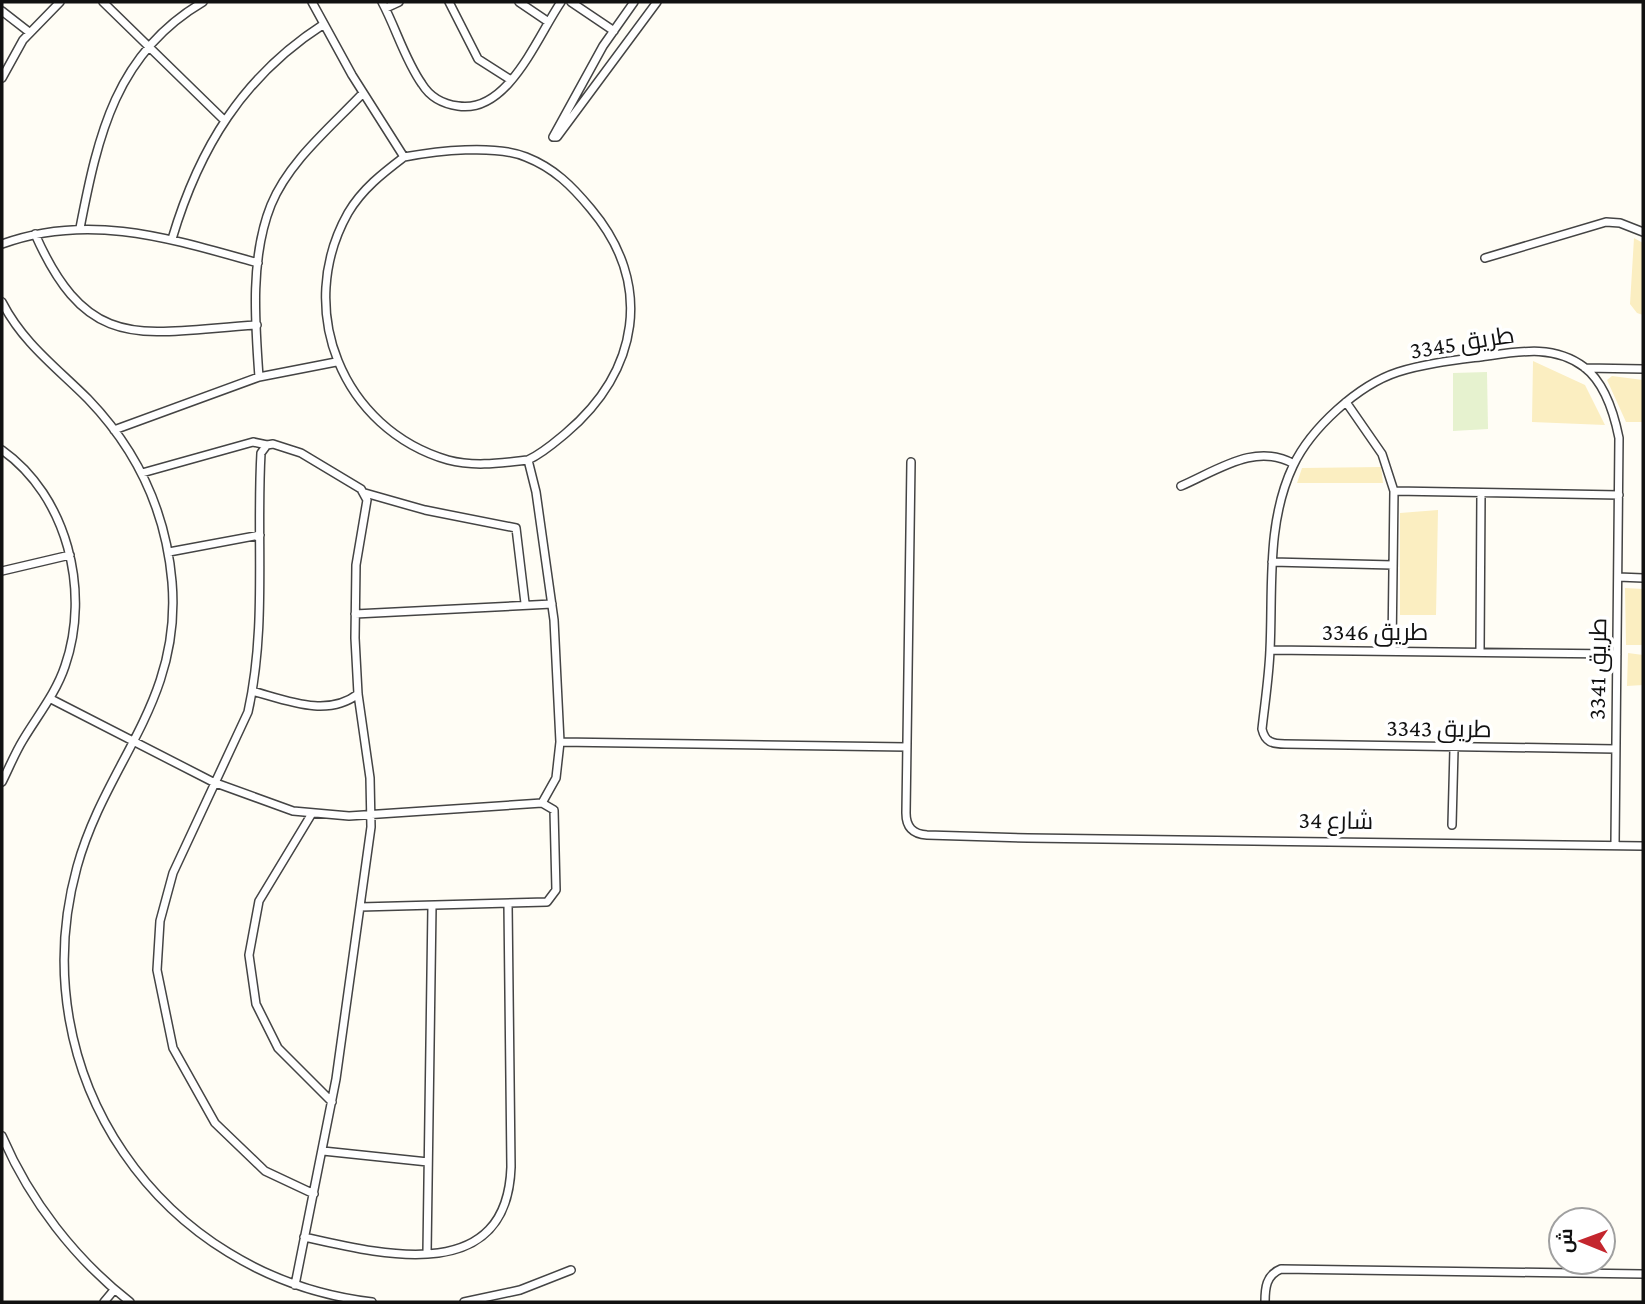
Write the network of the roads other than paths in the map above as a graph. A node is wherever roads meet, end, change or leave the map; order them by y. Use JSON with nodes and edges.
{"nodes":[{"id":1,"x":60,"y":2,"type":"edge"},
{"id":2,"x":103,"y":2,"type":"edge"},
{"id":3,"x":203,"y":2,"type":"edge"},
{"id":4,"x":312,"y":2,"type":"edge"},
{"id":5,"x":399,"y":2,"type":"edge"},
{"id":6,"x":449,"y":2,"type":"edge"},
{"id":7,"x":519,"y":2,"type":"edge"},
{"id":8,"x":561,"y":2,"type":"edge"},
{"id":9,"x":571,"y":2,"type":"edge"},
{"id":10,"x":635,"y":2,"type":"edge"},
{"id":11,"x":657,"y":2,"type":"edge"},
{"id":12,"x":384,"y":5,"type":"edge"},
{"id":13,"x":2,"y":11,"type":"edge"},
{"id":14,"x":547,"y":22,"type":"junction"},
{"id":15,"x":324,"y":24,"type":"junction"},
{"id":16,"x":614,"y":31,"type":"junction"},
{"id":17,"x":29,"y":32,"type":"junction"},
{"id":18,"x":147,"y":46,"type":"junction"},
{"id":19,"x":2,"y":78,"type":"edge"},
{"id":20,"x":511,"y":80,"type":"junction"},
{"id":21,"x":363,"y":93,"type":"junction"},
{"id":22,"x":225,"y":121,"type":"junction"},
{"id":23,"x":404,"y":157,"type":"junction"},
{"id":24,"x":80,"y":228,"type":"junction"},
{"id":25,"x":1643,"y":232,"type":"edge"},
{"id":26,"x":35,"y":234,"type":"junction"},
{"id":27,"x":172,"y":239,"type":"junction"},
{"id":28,"x":2,"y":244,"type":"edge"},
{"id":29,"x":1485,"y":258,"type":"dead end"},
{"id":30,"x":258,"y":263,"type":"junction"},
{"id":31,"x":2,"y":302,"type":"edge"},
{"id":32,"x":257,"y":324,"type":"junction"},
{"id":33,"x":336,"y":362,"type":"junction"},
{"id":34,"x":1585,"y":368,"type":"junction"},
{"id":35,"x":1643,"y":369,"type":"edge"},
{"id":36,"x":259,"y":377,"type":"junction"},
{"id":37,"x":1346,"y":402,"type":"junction"},
{"id":38,"x":114,"y":430,"type":"junction"},
{"id":39,"x":267,"y":445,"type":"junction"},
{"id":40,"x":2,"y":450,"type":"edge"},
{"id":41,"x":528,"y":460,"type":"junction"},
{"id":42,"x":911,"y":461,"type":"dead end"},
{"id":43,"x":1294,"y":464,"type":"junction"},
{"id":44,"x":142,"y":472,"type":"junction"},
{"id":45,"x":1181,"y":486,"type":"dead end"},
{"id":46,"x":1394,"y":491,"type":"junction"},
{"id":47,"x":1481,"y":493,"type":"junction"},
{"id":48,"x":365,"y":494,"type":"junction"},
{"id":49,"x":1619,"y":495,"type":"junction"},
{"id":50,"x":260,"y":535,"type":"junction"},
{"id":51,"x":169,"y":552,"type":"junction"},
{"id":52,"x":70,"y":555,"type":"junction"},
{"id":53,"x":1272,"y":562,"type":"junction"},
{"id":54,"x":1393,"y":565,"type":"junction"},
{"id":55,"x":2,"y":571,"type":"edge"},
{"id":56,"x":1618,"y":577,"type":"junction"},
{"id":57,"x":1643,"y":578,"type":"edge"},
{"id":58,"x":525,"y":603,"type":"junction"},
{"id":59,"x":552,"y":604,"type":"junction"},
{"id":60,"x":355,"y":614,"type":"junction"},
{"id":61,"x":1270,"y":650,"type":"junction"},
{"id":62,"x":1392,"y":650,"type":"junction"},
{"id":63,"x":1480,"y":651,"type":"junction"},
{"id":64,"x":1617,"y":654,"type":"junction"},
{"id":65,"x":253,"y":691,"type":"junction"},
{"id":66,"x":358,"y":694,"type":"junction"},
{"id":67,"x":51,"y":699,"type":"junction"},
{"id":68,"x":1264,"y":737,"type":"joint"},
{"id":69,"x":136,"y":742,"type":"junction"},
{"id":70,"x":560,"y":742,"type":"junction"},
{"id":71,"x":907,"y":747,"type":"junction"},
{"id":72,"x":1454,"y":749,"type":"junction"},
{"id":73,"x":1616,"y":749,"type":"junction"},
{"id":74,"x":2,"y":782,"type":"edge"},
{"id":75,"x":213,"y":782,"type":"junction"},
{"id":76,"x":542,"y":803,"type":"junction"},
{"id":77,"x":372,"y":814,"type":"junction"},
{"id":78,"x":311,"y":815,"type":"junction"},
{"id":79,"x":1452,"y":825,"type":"dead end"},
{"id":80,"x":1615,"y":844,"type":"junction"},
{"id":81,"x":1643,"y":845,"type":"edge"},
{"id":82,"x":509,"y":904,"type":"junction"},
{"id":83,"x":432,"y":906,"type":"junction"},
{"id":84,"x":360,"y":907,"type":"junction"},
{"id":85,"x":332,"y":1102,"type":"junction"},
{"id":86,"x":2,"y":1136,"type":"edge"},
{"id":87,"x":323,"y":1150,"type":"junction"},
{"id":88,"x":428,"y":1161,"type":"junction"},
{"id":89,"x":314,"y":1194,"type":"junction"},
{"id":90,"x":304,"y":1237,"type":"junction"},
{"id":91,"x":426,"y":1253,"type":"junction"},
{"id":92,"x":571,"y":1270,"type":"dead end"},
{"id":93,"x":1643,"y":1274,"type":"edge"},
{"id":94,"x":295,"y":1285,"type":"junction"},
{"id":95,"x":114,"y":1290,"type":"junction"},
{"id":96,"x":104,"y":1302,"type":"edge"},
{"id":97,"x":130,"y":1302,"type":"edge"},
{"id":98,"x":372,"y":1302,"type":"edge"},
{"id":99,"x":464,"y":1302,"type":"edge"},
{"id":100,"x":1265,"y":1302,"type":"edge"}],
"edges":[{"from":1,"to":17,"type":"street"},
{"from":2,"to":18,"type":"street"},
{"from":3,"to":18,"type":"street"},
{"from":4,"to":15,"type":"street"},
{"from":5,"to":12,"type":"street"},
{"from":6,"to":20,"type":"street"},
{"from":7,"to":14,"type":"street"},
{"from":8,"to":14,"type":"street"},
{"from":9,"to":16,"type":"street"},
{"from":10,"to":16,"type":"street"},
{"from":11,"to":16,"type":"street"},
{"from":12,"to":20,"type":"street"},
{"from":13,"to":17,"type":"street"},
{"from":14,"to":20,"type":"street"},
{"from":15,"to":21,"type":"street"},
{"from":15,"to":22,"type":"street"},
{"from":17,"to":19,"type":"street"},
{"from":18,"to":22,"type":"street"},
{"from":18,"to":24,"type":"street"},
{"from":21,"to":23,"type":"street"},
{"from":21,"to":30,"type":"street"},
{"from":22,"to":27,"type":"street"},
{"from":23,"to":33,"type":"street"},
{"from":23,"to":41,"type":"street"},
{"from":24,"to":26,"type":"street"},
{"from":24,"to":27,"type":"street"},
{"from":25,"to":29,"type":"street"},
{"from":26,"to":28,"type":"street"},
{"from":26,"to":32,"type":"street"},
{"from":27,"to":30,"type":"street"},
{"from":30,"to":32,"type":"street"},
{"from":31,"to":38,"type":"street"},
{"from":32,"to":36,"type":"street"},
{"from":33,"to":36,"type":"street"},
{"from":33,"to":41,"type":"street"},
{"from":34,"to":35,"type":"street"},
{"from":34,"to":37,"type":"street","name":"طريق 3345"},
{"from":34,"to":49,"type":"street","name":"طريق 3341"},
{"from":36,"to":38,"type":"street"},
{"from":37,"to":43,"type":"street","name":"طريق 3345"},
{"from":37,"to":46,"type":"street"},
{"from":38,"to":44,"type":"street"},
{"from":39,"to":44,"type":"street"},
{"from":39,"to":48,"type":"street"},
{"from":39,"to":50,"type":"street"},
{"from":40,"to":52,"type":"street"},
{"from":41,"to":59,"type":"street"},
{"from":42,"to":71,"type":"street"},
{"from":43,"to":45,"type":"street"},
{"from":43,"to":53,"type":"street","name":"طريق 3345"},
{"from":44,"to":51,"type":"street"},
{"from":46,"to":47,"type":"street"},
{"from":46,"to":54,"type":"street"},
{"from":47,"to":49,"type":"street"},
{"from":47,"to":63,"type":"street"},
{"from":48,"to":58,"type":"street"},
{"from":48,"to":60,"type":"street"},
{"from":49,"to":56,"type":"street","name":"طريق 3341"},
{"from":50,"to":51,"type":"street"},
{"from":50,"to":65,"type":"street"},
{"from":51,"to":69,"type":"street"},
{"from":52,"to":55,"type":"street"},
{"from":52,"to":67,"type":"street"},
{"from":53,"to":54,"type":"street"},
{"from":53,"to":61,"type":"street","name":"طريق 3345"},
{"from":54,"to":62,"type":"street"},
{"from":56,"to":57,"type":"street"},
{"from":56,"to":64,"type":"street","name":"طريق 3341"},
{"from":58,"to":59,"type":"street"},
{"from":58,"to":60,"type":"street"},
{"from":59,"to":70,"type":"street"},
{"from":60,"to":66,"type":"street"},
{"from":61,"to":62,"type":"street","name":"طريق 3346"},
{"from":61,"to":68,"type":"street","name":"طريق 3345"},
{"from":62,"to":63,"type":"street","name":"طريق 3346"},
{"from":63,"to":64,"type":"street","name":"طريق 3346"},
{"from":64,"to":73,"type":"street","name":"طريق 3341"},
{"from":65,"to":66,"type":"street"},
{"from":65,"to":75,"type":"street"},
{"from":66,"to":77,"type":"street"},
{"from":67,"to":69,"type":"street"},
{"from":67,"to":74,"type":"street"},
{"from":68,"to":72,"type":"street","name":"طريق 3343"},
{"from":69,"to":75,"type":"street"},
{"from":69,"to":94,"type":"street"},
{"from":70,"to":71,"type":"street"},
{"from":70,"to":76,"type":"street"},
{"from":71,"to":80,"type":"street","name":"شارع 34"},
{"from":72,"to":73,"type":"street","name":"طريق 3343"},
{"from":72,"to":79,"type":"street"},
{"from":73,"to":80,"type":"street","name":"طريق 3341"},
{"from":75,"to":78,"type":"street"},
{"from":75,"to":89,"type":"street"},
{"from":76,"to":77,"type":"street"},
{"from":76,"to":82,"type":"street"},
{"from":77,"to":78,"type":"street"},
{"from":77,"to":84,"type":"street"},
{"from":78,"to":85,"type":"street"},
{"from":80,"to":81,"type":"street","name":"شارع 34"},
{"from":82,"to":83,"type":"street"},
{"from":82,"to":91,"type":"street"},
{"from":83,"to":84,"type":"street"},
{"from":83,"to":88,"type":"street"},
{"from":84,"to":85,"type":"street"},
{"from":85,"to":87,"type":"street"},
{"from":86,"to":95,"type":"street"},
{"from":87,"to":88,"type":"street"},
{"from":87,"to":89,"type":"street"},
{"from":88,"to":91,"type":"street"},
{"from":89,"to":90,"type":"street"},
{"from":90,"to":91,"type":"street"},
{"from":90,"to":94,"type":"street"},
{"from":92,"to":99,"type":"street"},
{"from":93,"to":100,"type":"street"},
{"from":94,"to":98,"type":"street"},
{"from":95,"to":96,"type":"street"},
{"from":95,"to":97,"type":"street"}]}
